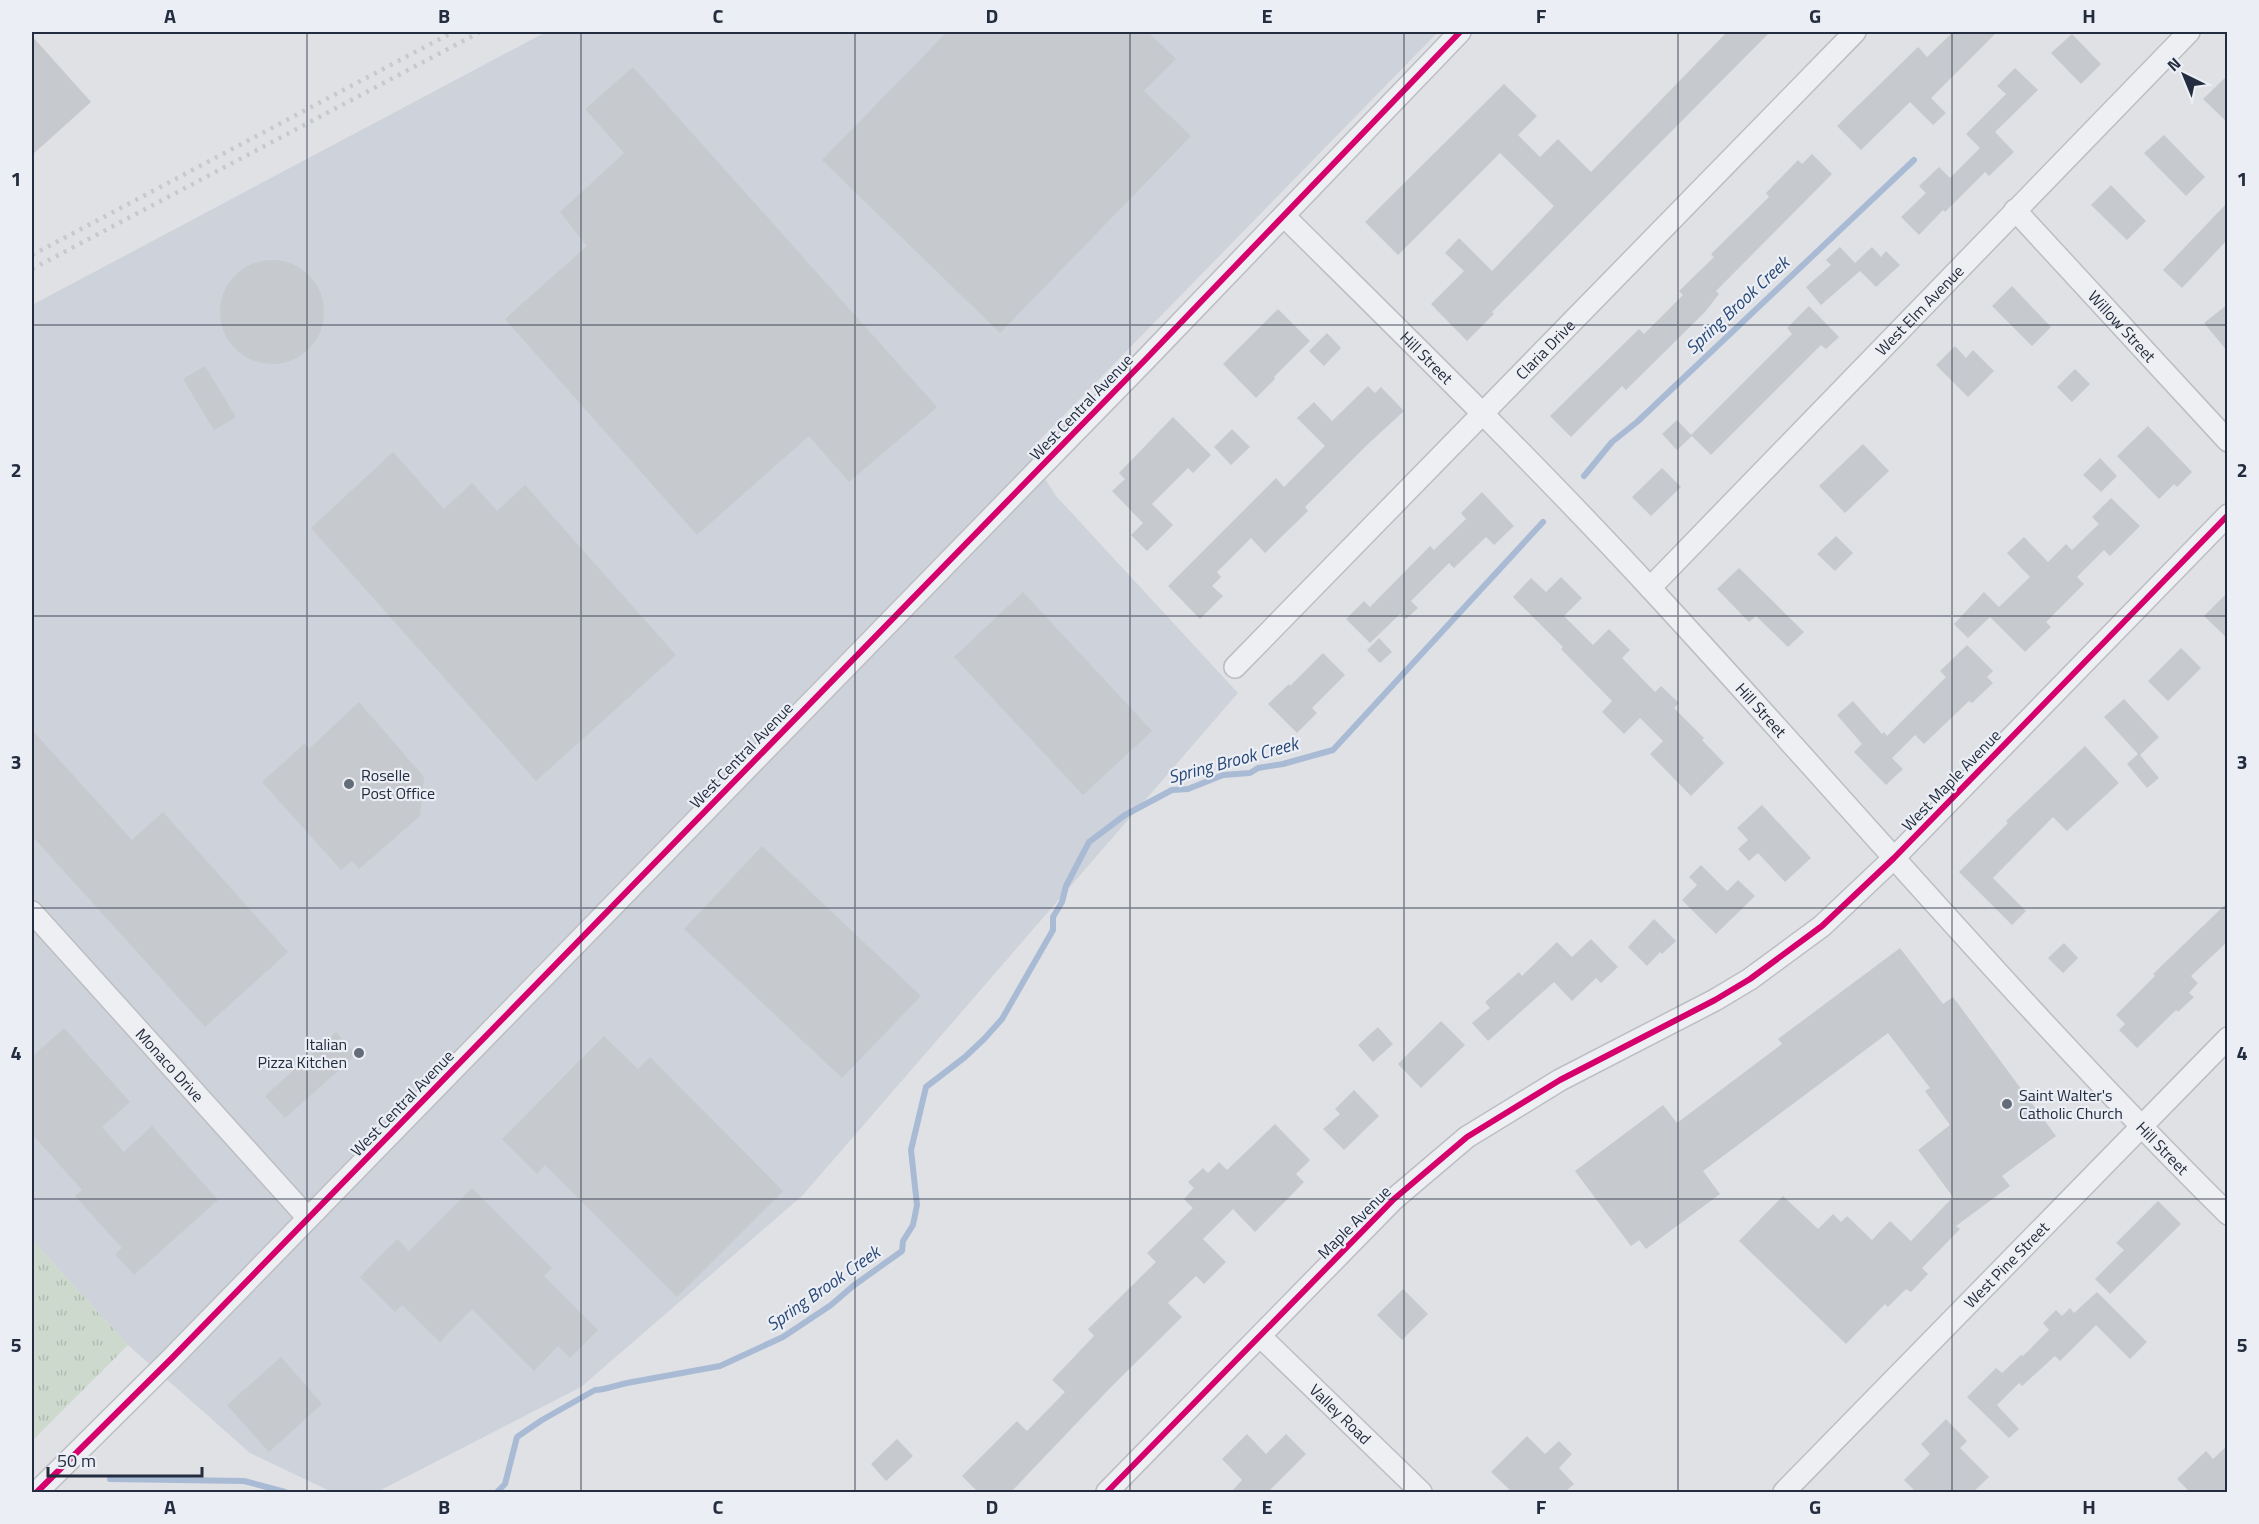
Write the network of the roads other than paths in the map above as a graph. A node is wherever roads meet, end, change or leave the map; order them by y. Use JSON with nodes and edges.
{"nodes":[{"id":1,"x":1460,"y":32,"type":"edge"},
{"id":2,"x":1855,"y":32,"type":"edge"},
{"id":3,"x":2189,"y":32,"type":"edge"},
{"id":4,"x":2015,"y":210,"type":"junction"},
{"id":5,"x":1284,"y":216,"type":"junction"},
{"id":6,"x":1483,"y":413,"type":"junction"},
{"id":7,"x":2228,"y":441,"type":"edge"},
{"id":8,"x":2228,"y":515,"type":"edge"},
{"id":9,"x":1650,"y":588,"type":"junction"},
{"id":10,"x":1235,"y":667,"type":"dead end"},
{"id":11,"x":1894,"y":858,"type":"junction"},
{"id":12,"x":32,"y":912,"type":"edge"},
{"id":13,"x":1664,"y":1026,"type":"joint"},
{"id":14,"x":2228,"y":1038,"type":"edge"},
{"id":15,"x":2140,"y":1127,"type":"junction"},
{"id":16,"x":2228,"y":1214,"type":"edge"},
{"id":17,"x":308,"y":1218,"type":"junction"},
{"id":18,"x":1260,"y":1336,"type":"junction"},
{"id":19,"x":37,"y":1492,"type":"edge"},
{"id":20,"x":1107,"y":1492,"type":"edge"},
{"id":21,"x":1421,"y":1492,"type":"edge"},
{"id":22,"x":1784,"y":1492,"type":"edge"}],
"edges":[{"from":1,"to":5,"type":"street","name":"West Central Avenue"},
{"from":2,"to":6,"type":"street","name":"Claria Drive"},
{"from":3,"to":4,"type":"street","name":"West Elm Avenue"},
{"from":4,"to":7,"type":"street","name":"Willow Street"},
{"from":4,"to":9,"type":"street","name":"West Elm Avenue"},
{"from":5,"to":6,"type":"street","name":"Hill Street"},
{"from":5,"to":17,"type":"street","name":"West Central Avenue"},
{"from":6,"to":9,"type":"street","name":"Hill Street"},
{"from":6,"to":10,"type":"street","name":"Claria Drive"},
{"from":8,"to":11,"type":"street","name":"West Maple Avenue"},
{"from":9,"to":11,"type":"street","name":"Hill Street"},
{"from":11,"to":13,"type":"street","name":"West Maple Avenue"},
{"from":11,"to":15,"type":"street","name":"Hill Street"},
{"from":12,"to":17,"type":"street","name":"Monaco Drive"},
{"from":13,"to":18,"type":"street","name":"Maple Avenue"},
{"from":14,"to":15,"type":"street","name":"West Pine Street"},
{"from":15,"to":16,"type":"street","name":"Hill Street"},
{"from":15,"to":22,"type":"street","name":"West Pine Street"},
{"from":17,"to":19,"type":"street","name":"West Central Avenue"},
{"from":18,"to":20,"type":"street","name":"Maple Avenue"},
{"from":18,"to":21,"type":"street","name":"Valley Road"}]}
